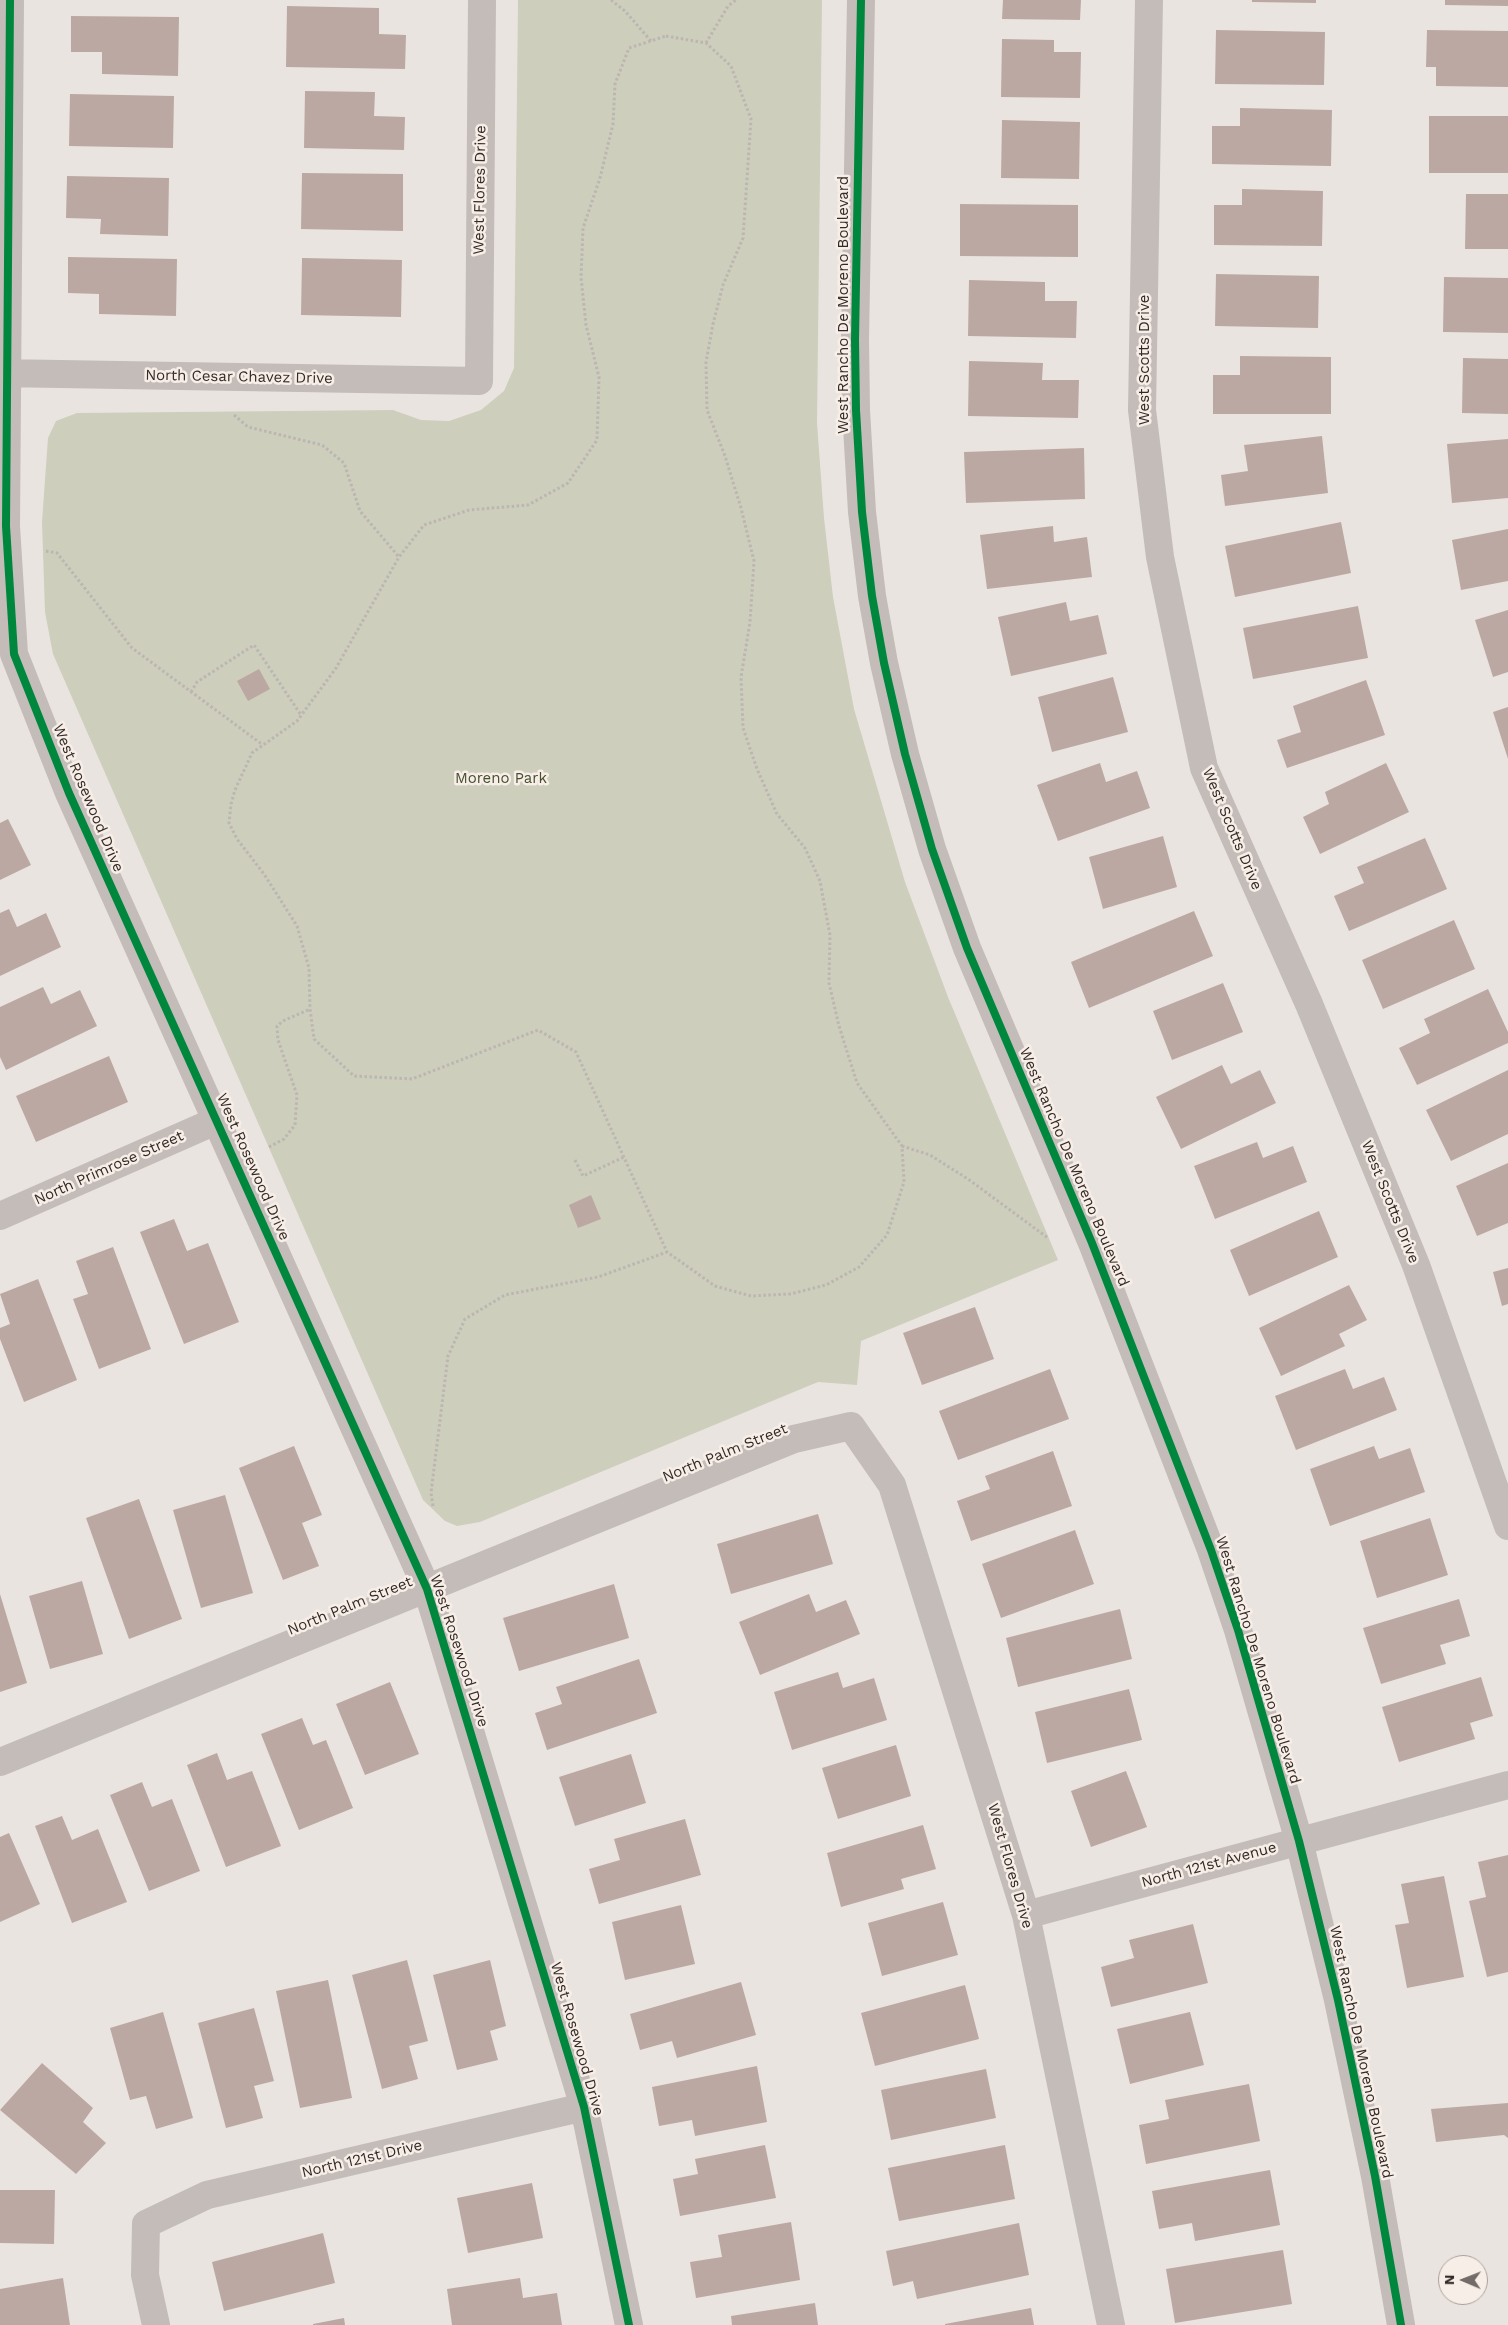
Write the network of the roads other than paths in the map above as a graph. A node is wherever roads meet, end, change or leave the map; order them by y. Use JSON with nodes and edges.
{"nodes":[{"id":1,"x":10,"y":0,"type":"edge"},
{"id":2,"x":482,"y":0,"type":"edge"},
{"id":3,"x":862,"y":0,"type":"edge"},
{"id":4,"x":1149,"y":0,"type":"edge"},
{"id":5,"x":4,"y":373,"type":"edge"},
{"id":6,"x":479,"y":381,"type":"joint"},
{"id":7,"x":218,"y":1120,"type":"junction"},
{"id":8,"x":0,"y":1216,"type":"edge"},
{"id":9,"x":851,"y":1426,"type":"joint"},
{"id":10,"x":1508,"y":1526,"type":"edge"},
{"id":11,"x":427,"y":1589,"type":"junction"},
{"id":12,"x":0,"y":1762,"type":"edge"},
{"id":13,"x":1508,"y":1785,"type":"edge"},
{"id":14,"x":1298,"y":1841,"type":"junction"},
{"id":15,"x":1026,"y":1915,"type":"junction"},
{"id":16,"x":584,"y":2108,"type":"junction"},
{"id":17,"x":156,"y":2325,"type":"edge"},
{"id":18,"x":630,"y":2325,"type":"edge"},
{"id":19,"x":1111,"y":2325,"type":"edge"},
{"id":20,"x":1401,"y":2325,"type":"edge"}],
"edges":[{"from":1,"to":5,"type":"street","name":"West Rosewood Drive"},
{"from":2,"to":6,"type":"street","name":"West Flores Drive"},
{"from":3,"to":14,"type":"street","name":"West Rancho De Moreno Boulevard"},
{"from":4,"to":10,"type":"street","name":"West Scotts Drive"},
{"from":5,"to":6,"type":"street","name":"North Cesar Chavez Drive"},
{"from":5,"to":7,"type":"street","name":"West Rosewood Drive"},
{"from":7,"to":8,"type":"street","name":"North Primrose Street"},
{"from":7,"to":11,"type":"street","name":"West Rosewood Drive"},
{"from":9,"to":11,"type":"street","name":"North Palm Street"},
{"from":9,"to":15,"type":"street","name":"West Flores Drive"},
{"from":11,"to":12,"type":"street","name":"North Palm Street"},
{"from":11,"to":16,"type":"street","name":"West Rosewood Drive"},
{"from":13,"to":14,"type":"street","name":"North 121st Avenue"},
{"from":14,"to":15,"type":"street","name":"North 121st Avenue"},
{"from":14,"to":20,"type":"street","name":"West Rancho De Moreno Boulevard"},
{"from":15,"to":19,"type":"street","name":"West Flores Drive"},
{"from":16,"to":17,"type":"street","name":"North 121st Drive"},
{"from":16,"to":18,"type":"street","name":"West Rosewood Drive"}]}
